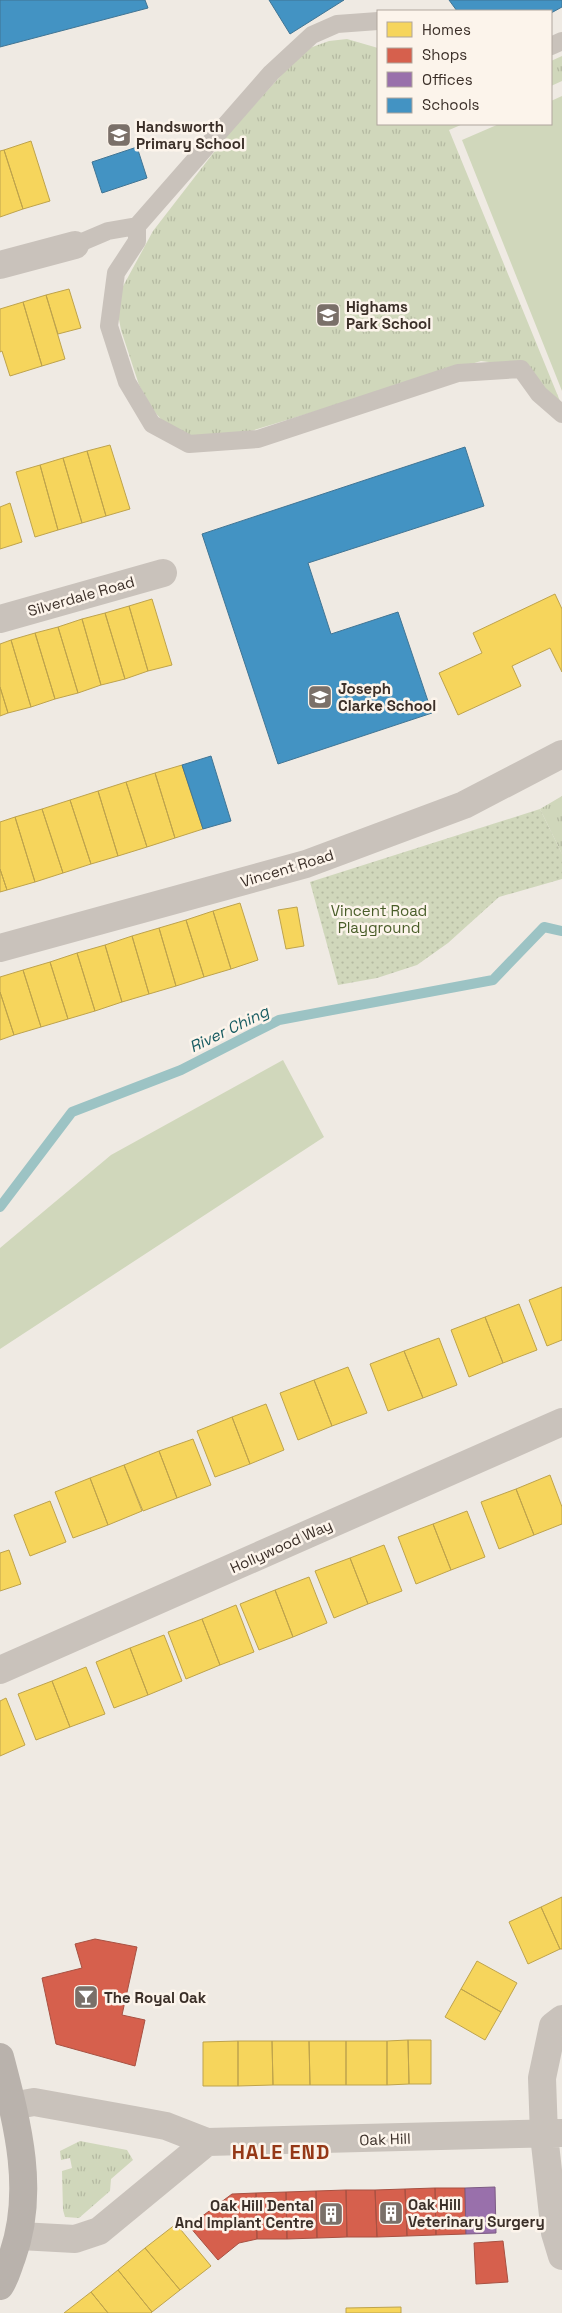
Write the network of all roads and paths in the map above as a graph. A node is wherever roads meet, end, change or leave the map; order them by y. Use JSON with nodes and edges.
{"nodes":[{"id":1,"x":377,"y":21,"type":"edge"},
{"id":2,"x":137,"y":226,"type":"junction"},
{"id":3,"x":75,"y":245,"type":"joint"},
{"id":4,"x":0,"y":265,"type":"edge"},
{"id":5,"x":562,"y":414,"type":"edge"},
{"id":6,"x":163,"y":573,"type":"dead end"},
{"id":7,"x":0,"y":619,"type":"edge"},
{"id":8,"x":562,"y":754,"type":"edge"},
{"id":9,"x":0,"y":948,"type":"edge"},
{"id":10,"x":562,"y":1422,"type":"edge"},
{"id":11,"x":0,"y":1670,"type":"edge"},
{"id":12,"x":562,"y":2019,"type":"edge"},
{"id":13,"x":0,"y":2057,"type":"edge"},
{"id":14,"x":12,"y":2106,"type":"junction"},
{"id":15,"x":553,"y":2134,"type":"edge"},
{"id":16,"x":207,"y":2142,"type":"junction"},
{"id":17,"x":20,"y":2236,"type":"junction"},
{"id":18,"x":562,"y":2256,"type":"edge"},
{"id":19,"x":0,"y":2286,"type":"edge"}],
"edges":[{"from":1,"to":2,"type":"lane"},
{"from":2,"to":3,"type":"lane"},
{"from":2,"to":5,"type":"lane"},
{"from":3,"to":4,"type":"street"},
{"from":6,"to":7,"type":"street","name":"Silverdale Road"},
{"from":8,"to":9,"type":"street","name":"Vincent Road"},
{"from":10,"to":11,"type":"street","name":"Hollywood Way"},
{"from":12,"to":15,"type":"street"},
{"from":13,"to":14,"type":"street"},
{"from":14,"to":16,"type":"street","name":"Oak Hill"},
{"from":14,"to":17,"type":"street"},
{"from":15,"to":16,"type":"street","name":"Oak Hill"},
{"from":15,"to":18,"type":"street"},
{"from":16,"to":17,"type":"street"},
{"from":17,"to":19,"type":"street"}]}
